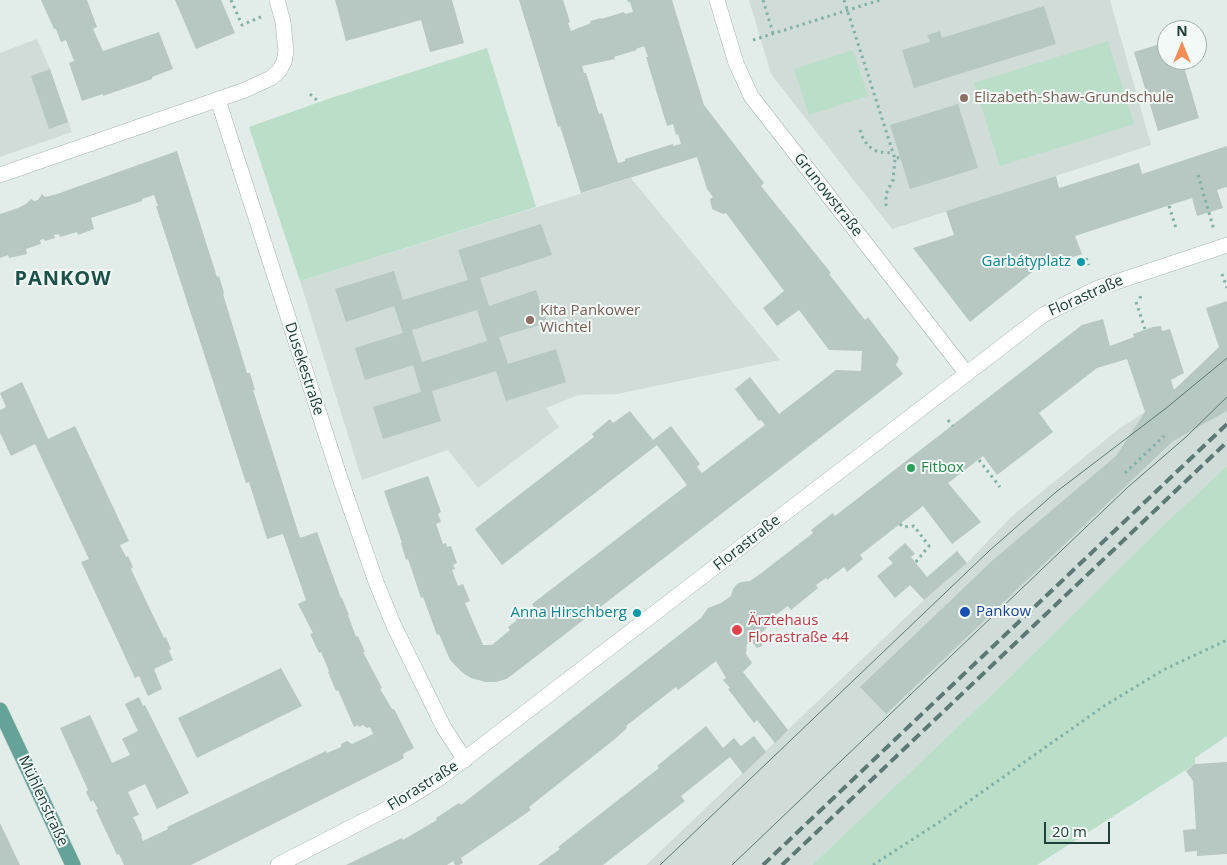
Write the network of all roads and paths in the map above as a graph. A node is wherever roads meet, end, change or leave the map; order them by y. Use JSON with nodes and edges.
{"nodes":[{"id":1,"x":231,"y":0,"type":"edge"},
{"id":2,"x":277,"y":0,"type":"edge"},
{"id":3,"x":717,"y":0,"type":"edge"},
{"id":4,"x":763,"y":0,"type":"edge"},
{"id":5,"x":844,"y":0,"type":"edge"},
{"id":6,"x":880,"y":0,"type":"edge"},
{"id":7,"x":848,"y":10,"type":"junction"},
{"id":8,"x":264,"y":15,"type":"dead end"},
{"id":9,"x":773,"y":34,"type":"junction"},
{"id":10,"x":753,"y":40,"type":"dead end"},
{"id":11,"x":310,"y":94,"type":"dead end"},
{"id":12,"x":218,"y":100,"type":"junction"},
{"id":13,"x":319,"y":102,"type":"dead end"},
{"id":14,"x":860,"y":130,"type":"dead end"},
{"id":15,"x":893,"y":153,"type":"junction"},
{"id":16,"x":900,"y":157,"type":"dead end"},
{"id":17,"x":895,"y":159,"type":"junction"},
{"id":18,"x":0,"y":175,"type":"edge"},
{"id":19,"x":1198,"y":175,"type":"dead end"},
{"id":20,"x":886,"y":206,"type":"dead end"},
{"id":21,"x":1169,"y":206,"type":"dead end"},
{"id":22,"x":1212,"y":225,"type":"dead end"},
{"id":23,"x":1176,"y":228,"type":"dead end"},
{"id":24,"x":1227,"y":245,"type":"edge"},
{"id":25,"x":1086,"y":258,"type":"dead end"},
{"id":26,"x":1089,"y":265,"type":"dead end"},
{"id":27,"x":1222,"y":274,"type":"dead end"},
{"id":28,"x":1227,"y":288,"type":"edge"},
{"id":29,"x":1136,"y":302,"type":"dead end"},
{"id":30,"x":1145,"y":329,"type":"dead end"},
{"id":31,"x":967,"y":374,"type":"junction"},
{"id":32,"x":948,"y":420,"type":"dead end"},
{"id":33,"x":953,"y":426,"type":"dead end"},
{"id":34,"x":1164,"y":436,"type":"dead end"},
{"id":35,"x":979,"y":460,"type":"dead end"},
{"id":36,"x":1125,"y":473,"type":"dead end"},
{"id":37,"x":1000,"y":487,"type":"dead end"},
{"id":38,"x":900,"y":524,"type":"dead end"},
{"id":39,"x":915,"y":563,"type":"dead end"},
{"id":40,"x":1227,"y":640,"type":"edge"},
{"id":41,"x":0,"y":710,"type":"edge"},
{"id":42,"x":465,"y":760,"type":"junction"},
{"id":43,"x":73,"y":865,"type":"edge"},
{"id":44,"x":278,"y":865,"type":"edge"},
{"id":45,"x":873,"y":865,"type":"edge"}],
"edges":[{"from":1,"to":8,"type":"path"},
{"from":2,"to":12,"type":"street"},
{"from":3,"to":31,"type":"street","name":"Grunowstraße"},
{"from":4,"to":9,"type":"path"},
{"from":5,"to":7,"type":"path"},
{"from":6,"to":7,"type":"path"},
{"from":7,"to":9,"type":"path"},
{"from":7,"to":15,"type":"path"},
{"from":9,"to":10,"type":"path"},
{"from":11,"to":13,"type":"path"},
{"from":12,"to":18,"type":"street"},
{"from":12,"to":42,"type":"street","name":"Dusekestraße"},
{"from":14,"to":15,"type":"path"},
{"from":15,"to":17,"type":"path"},
{"from":16,"to":17,"type":"path"},
{"from":17,"to":20,"type":"path"},
{"from":19,"to":22,"type":"path"},
{"from":21,"to":23,"type":"path"},
{"from":24,"to":31,"type":"street","name":"Florastraße"},
{"from":25,"to":26,"type":"path"},
{"from":27,"to":28,"type":"path"},
{"from":29,"to":30,"type":"path"},
{"from":31,"to":42,"type":"street","name":"Florastraße"},
{"from":32,"to":33,"type":"path"},
{"from":34,"to":36,"type":"path"},
{"from":35,"to":37,"type":"path"},
{"from":38,"to":39,"type":"path"},
{"from":40,"to":45,"type":"path"},
{"from":41,"to":43,"type":"main road","name":"Mühlenstraße"},
{"from":42,"to":44,"type":"street","name":"Florastraße"}]}
